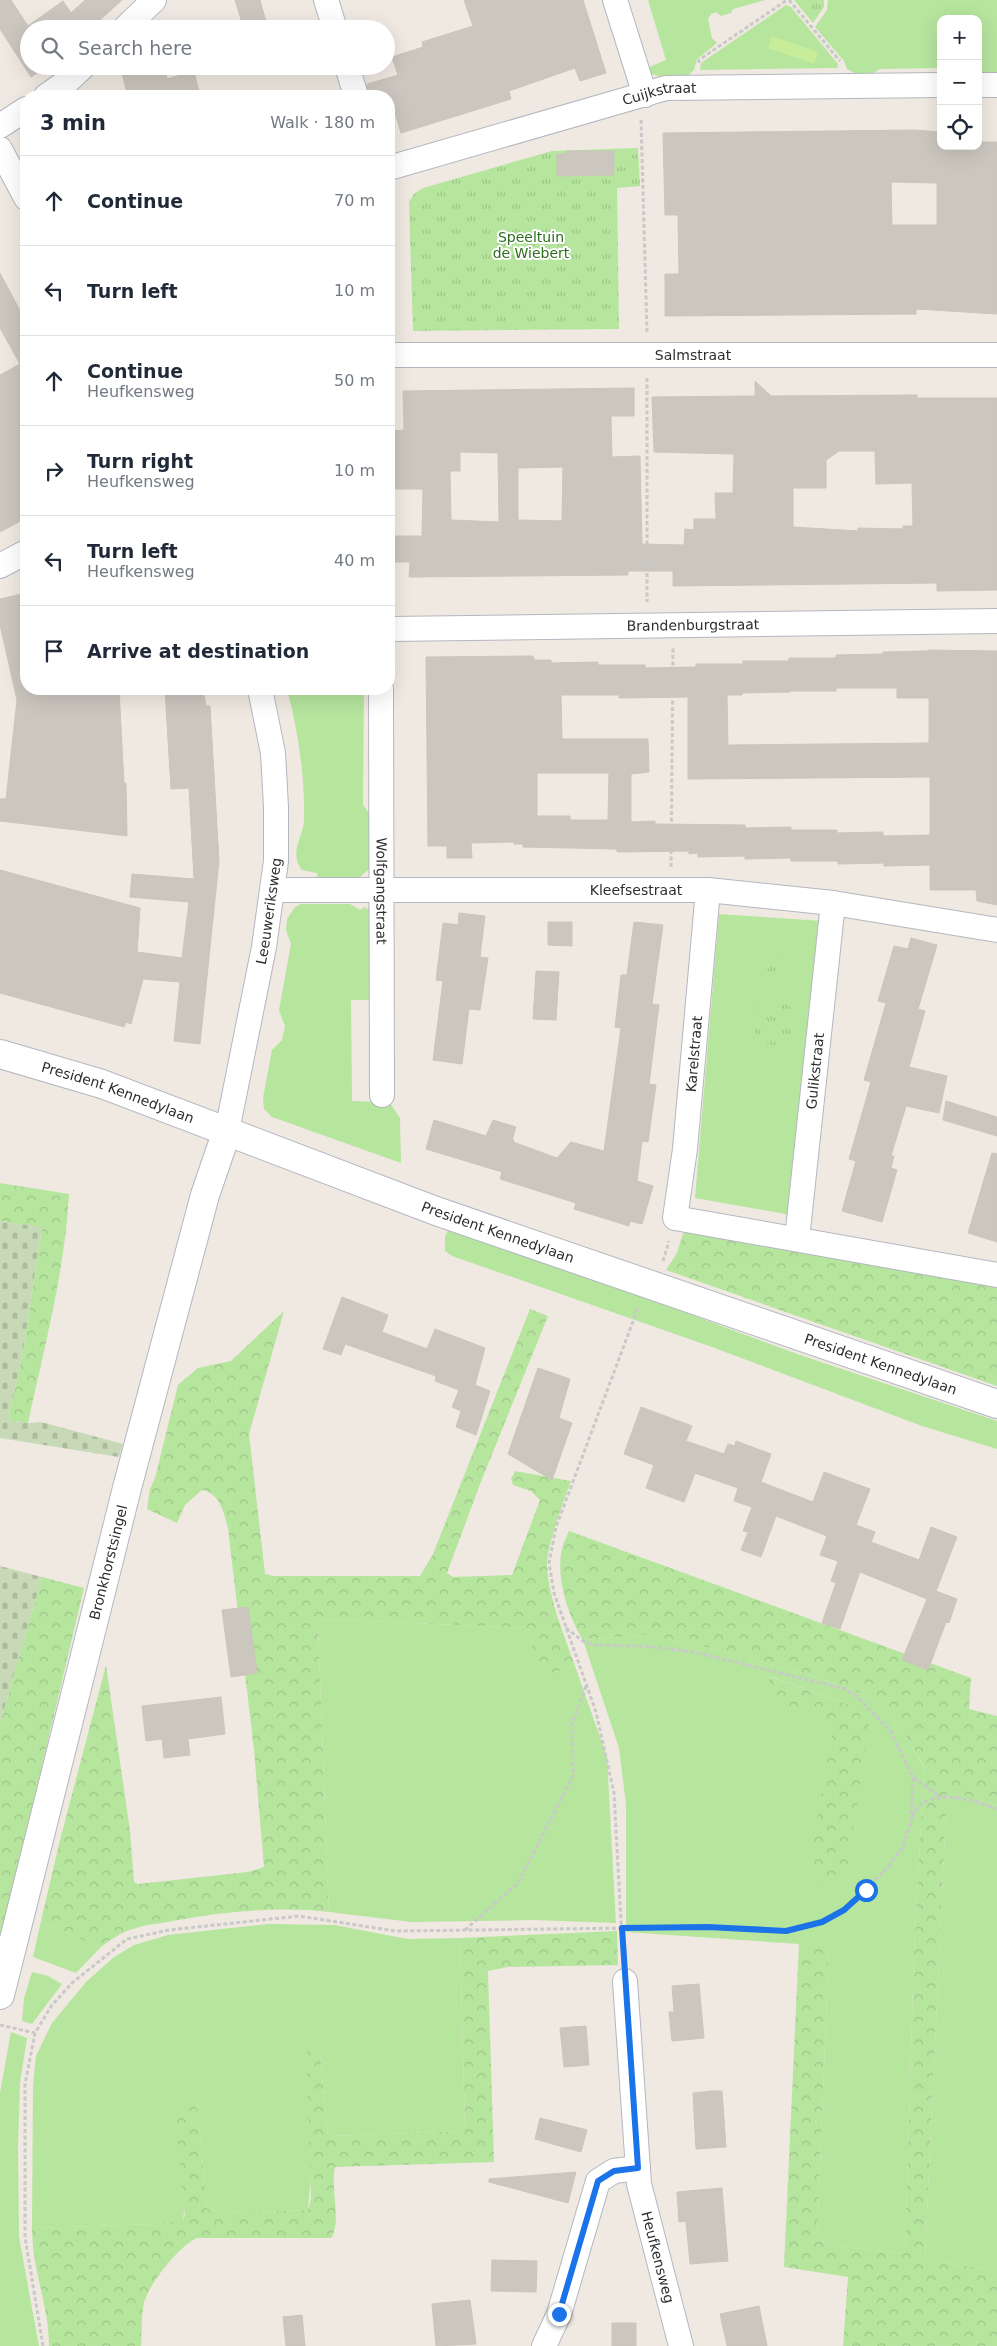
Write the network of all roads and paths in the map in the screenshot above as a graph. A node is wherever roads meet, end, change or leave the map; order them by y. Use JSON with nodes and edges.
{"nodes":[{"id":1,"x":154,"y":0,"type":"edge"},
{"id":2,"x":326,"y":0,"type":"edge"},
{"id":3,"x":615,"y":0,"type":"edge"},
{"id":4,"x":788,"y":0,"type":"edge"},
{"id":5,"x":133,"y":20,"type":"edge"},
{"id":6,"x":332,"y":20,"type":"edge"},
{"id":7,"x":74,"y":75,"type":"edge"},
{"id":8,"x":349,"y":75,"type":"edge"},
{"id":9,"x":937,"y":85,"type":"edge"},
{"id":10,"x":982,"y":85,"type":"edge"},
{"id":11,"x":997,"y":85,"type":"edge"},
{"id":12,"x":841,"y":86,"type":"junction"},
{"id":13,"x":698,"y":87,"type":"junction"},
{"id":14,"x":55,"y":90,"type":"edge"},
{"id":15,"x":354,"y":90,"type":"edge"},
{"id":16,"x":645,"y":95,"type":"junction"},
{"id":17,"x":20,"y":113,"type":"edge"},
{"id":18,"x":0,"y":126,"type":"edge"},
{"id":19,"x":0,"y":149,"type":"edge"},
{"id":20,"x":395,"y":166,"type":"edge"},
{"id":21,"x":20,"y":187,"type":"edge"},
{"id":22,"x":395,"y":355,"type":"edge"},
{"id":23,"x":997,"y":355,"type":"edge"},
{"id":24,"x":20,"y":555,"type":"edge"},
{"id":25,"x":0,"y":566,"type":"edge"},
{"id":26,"x":997,"y":621,"type":"edge"},
{"id":27,"x":673,"y":625,"type":"junction"},
{"id":28,"x":395,"y":629,"type":"edge"},
{"id":29,"x":261,"y":695,"type":"edge"},
{"id":30,"x":381,"y":695,"type":"edge"},
{"id":31,"x":382,"y":889,"type":"junction"},
{"id":32,"x":274,"y":890,"type":"junction"},
{"id":33,"x":670,"y":890,"type":"junction"},
{"id":34,"x":708,"y":890,"type":"junction"},
{"id":35,"x":833,"y":904,"type":"junction"},
{"id":36,"x":997,"y":930,"type":"edge"},
{"id":37,"x":0,"y":1054,"type":"edge"},
{"id":38,"x":382,"y":1095,"type":"dead end"},
{"id":39,"x":227,"y":1131,"type":"junction"},
{"id":40,"x":675,"y":1218,"type":"junction"},
{"id":41,"x":797,"y":1239,"type":"junction"},
{"id":42,"x":997,"y":1275,"type":"edge"},
{"id":43,"x":651,"y":1285,"type":"junction"},
{"id":44,"x":629,"y":1332,"type":"dead end"},
{"id":45,"x":997,"y":1404,"type":"edge"},
{"id":46,"x":566,"y":1627,"type":"junction"},
{"id":47,"x":586,"y":1685,"type":"junction"},
{"id":48,"x":913,"y":1777,"type":"junction"},
{"id":49,"x":941,"y":1797,"type":"junction"},
{"id":50,"x":997,"y":1810,"type":"edge"},
{"id":51,"x":911,"y":1822,"type":"junction"},
{"id":52,"x":622,"y":1928,"type":"junction"},
{"id":53,"x":466,"y":1930,"type":"junction"},
{"id":54,"x":625,"y":1981,"type":"joint"},
{"id":55,"x":0,"y":1995,"type":"edge"},
{"id":56,"x":0,"y":2025,"type":"edge"},
{"id":57,"x":35,"y":2033,"type":"junction"},
{"id":58,"x":638,"y":2168,"type":"junction"},
{"id":59,"x":43,"y":2346,"type":"edge"},
{"id":60,"x":544,"y":2346,"type":"edge"},
{"id":61,"x":682,"y":2346,"type":"edge"}],
"edges":[{"from":1,"to":5,"type":"street"},
{"from":2,"to":6,"type":"street"},
{"from":3,"to":16,"type":"street"},
{"from":4,"to":12,"type":"path"},
{"from":4,"to":13,"type":"path"},
{"from":7,"to":14,"type":"street"},
{"from":8,"to":15,"type":"street"},
{"from":9,"to":12,"type":"street","name":"Cuijkstraat"},
{"from":10,"to":11,"type":"street"},
{"from":12,"to":13,"type":"street","name":"Cuijkstraat"},
{"from":13,"to":16,"type":"street","name":"Cuijkstraat"},
{"from":16,"to":20,"type":"street","name":"Cuijkstraat"},
{"from":17,"to":18,"type":"street"},
{"from":19,"to":21,"type":"street"},
{"from":22,"to":23,"type":"street","name":"Salmstraat"},
{"from":24,"to":25,"type":"street"},
{"from":26,"to":27,"type":"street","name":"Brandenburgstraat"},
{"from":27,"to":28,"type":"street","name":"Brandenburgstraat"},
{"from":27,"to":33,"type":"path"},
{"from":29,"to":32,"type":"street","name":"Leeuweriksweg"},
{"from":30,"to":31,"type":"street","name":"Wolfgangstraat"},
{"from":31,"to":32,"type":"street","name":"Kleefsestraat"},
{"from":31,"to":33,"type":"street","name":"Kleefsestraat"},
{"from":31,"to":38,"type":"street","name":"Wolfgangstraat"},
{"from":32,"to":39,"type":"street","name":"Leeuweriksweg"},
{"from":33,"to":34,"type":"street","name":"Kleefsestraat"},
{"from":34,"to":35,"type":"street","name":"Kleefsestraat"},
{"from":34,"to":40,"type":"street","name":"Karelstraat"},
{"from":35,"to":36,"type":"street","name":"Kleefsestraat"},
{"from":35,"to":41,"type":"street","name":"Gulikstraat"},
{"from":37,"to":39,"type":"street","name":"President Kennedylaan"},
{"from":39,"to":43,"type":"street","name":"President Kennedylaan"},
{"from":39,"to":55,"type":"street","name":"Bronkhorstsingel"},
{"from":40,"to":41,"type":"street"},
{"from":40,"to":43,"type":"path"},
{"from":41,"to":42,"type":"street"},
{"from":43,"to":45,"type":"street","name":"President Kennedylaan"},
{"from":44,"to":46,"type":"path"},
{"from":46,"to":47,"type":"path"},
{"from":46,"to":48,"type":"path"},
{"from":47,"to":52,"type":"path"},
{"from":47,"to":53,"type":"path"},
{"from":48,"to":49,"type":"path"},
{"from":48,"to":51,"type":"path"},
{"from":49,"to":50,"type":"path"},
{"from":49,"to":51,"type":"path"},
{"from":51,"to":52,"type":"path"},
{"from":52,"to":53,"type":"path"},
{"from":52,"to":54,"type":"path"},
{"from":53,"to":57,"type":"path"},
{"from":54,"to":58,"type":"street","name":"Heufkensweg"},
{"from":56,"to":57,"type":"path"},
{"from":57,"to":59,"type":"path"},
{"from":58,"to":60,"type":"street"},
{"from":58,"to":61,"type":"street","name":"Heufkensweg"}]}
